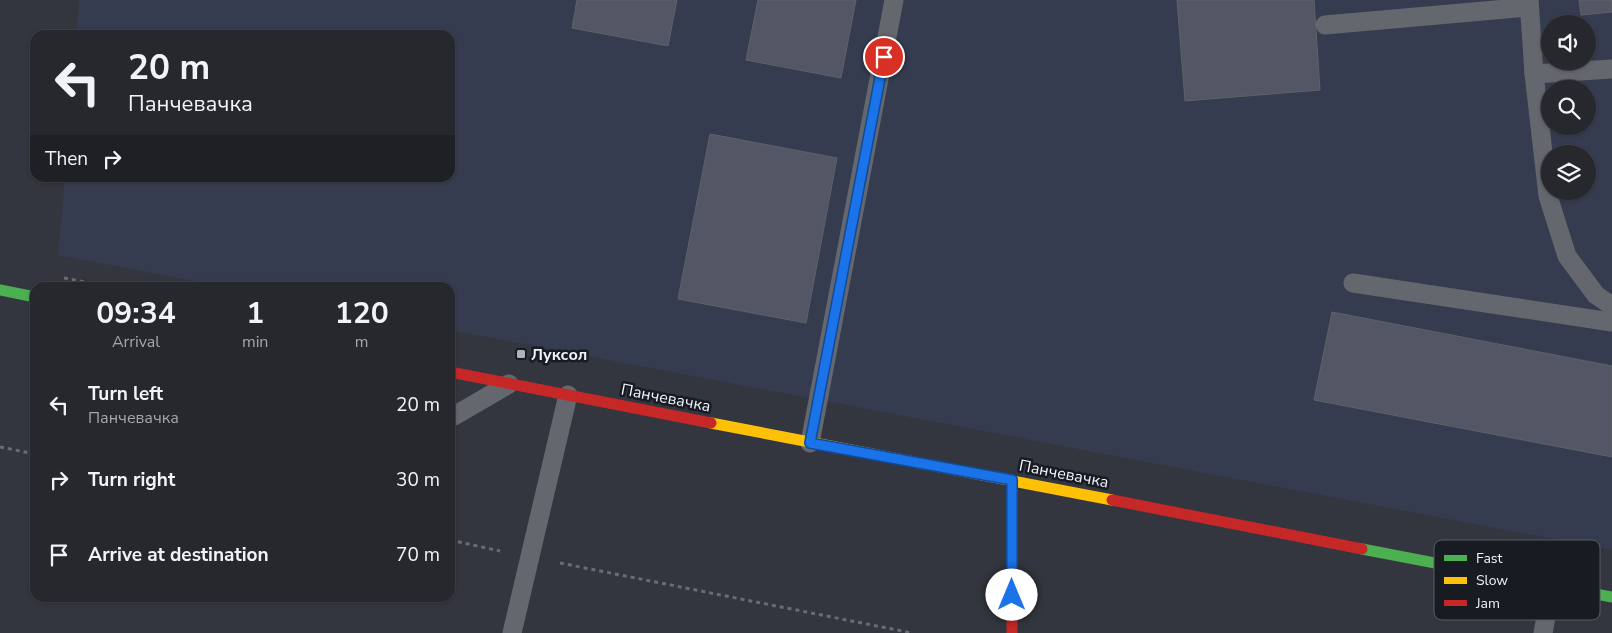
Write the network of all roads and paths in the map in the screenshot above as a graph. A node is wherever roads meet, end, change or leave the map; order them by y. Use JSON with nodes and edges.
{"nodes":[{"id":1,"x":894,"y":0,"type":"edge"},
{"id":2,"x":1529,"y":3,"type":"edge"},
{"id":3,"x":1325,"y":25,"type":"dead end"},
{"id":4,"x":1612,"y":68,"type":"edge"},
{"id":5,"x":1534,"y":74,"type":"junction"},
{"id":6,"x":1353,"y":283,"type":"dead end"},
{"id":7,"x":0,"y":290,"type":"edge"},
{"id":8,"x":30,"y":296,"type":"edge"},
{"id":9,"x":1612,"y":306,"type":"edge"},
{"id":10,"x":1612,"y":322,"type":"edge"},
{"id":11,"x":455,"y":373,"type":"edge"},
{"id":12,"x":510,"y":384,"type":"junction"},
{"id":13,"x":568,"y":394,"type":"junction"},
{"id":14,"x":455,"y":415,"type":"edge"},
{"id":15,"x":810,"y":443,"type":"junction"},
{"id":16,"x":0,"y":447,"type":"edge"},
{"id":17,"x":30,"y":453,"type":"edge"},
{"id":18,"x":1012,"y":480,"type":"junction"},
{"id":19,"x":455,"y":541,"type":"edge"},
{"id":20,"x":529,"y":557,"type":"junction"},
{"id":21,"x":1434,"y":562,"type":"edge"},
{"id":22,"x":1545,"y":620,"type":"edge"},
{"id":23,"x":512,"y":633,"type":"edge"},
{"id":24,"x":912,"y":633,"type":"edge"},
{"id":25,"x":1012,"y":633,"type":"edge"},
{"id":26,"x":1543,"y":633,"type":"edge"}],
"edges":[{"from":1,"to":15,"type":"lane"},
{"from":2,"to":3,"type":"lane"},
{"from":2,"to":5,"type":"lane"},
{"from":4,"to":5,"type":"lane"},
{"from":5,"to":9,"type":"lane"},
{"from":6,"to":10,"type":"lane"},
{"from":7,"to":8,"type":"street"},
{"from":11,"to":12,"type":"street","name":"Панчевачка"},
{"from":12,"to":13,"type":"street","name":"Панчевачка"},
{"from":12,"to":14,"type":"lane"},
{"from":13,"to":15,"type":"street","name":"Панчевачка"},
{"from":13,"to":20,"type":"lane"},
{"from":15,"to":18,"type":"street","name":"Панчевачка"},
{"from":16,"to":17,"type":"path"},
{"from":18,"to":21,"type":"street","name":"Панчевачка"},
{"from":18,"to":25,"type":"street"},
{"from":19,"to":20,"type":"path"},
{"from":20,"to":23,"type":"lane"},
{"from":20,"to":24,"type":"path"},
{"from":22,"to":26,"type":"lane"}]}
